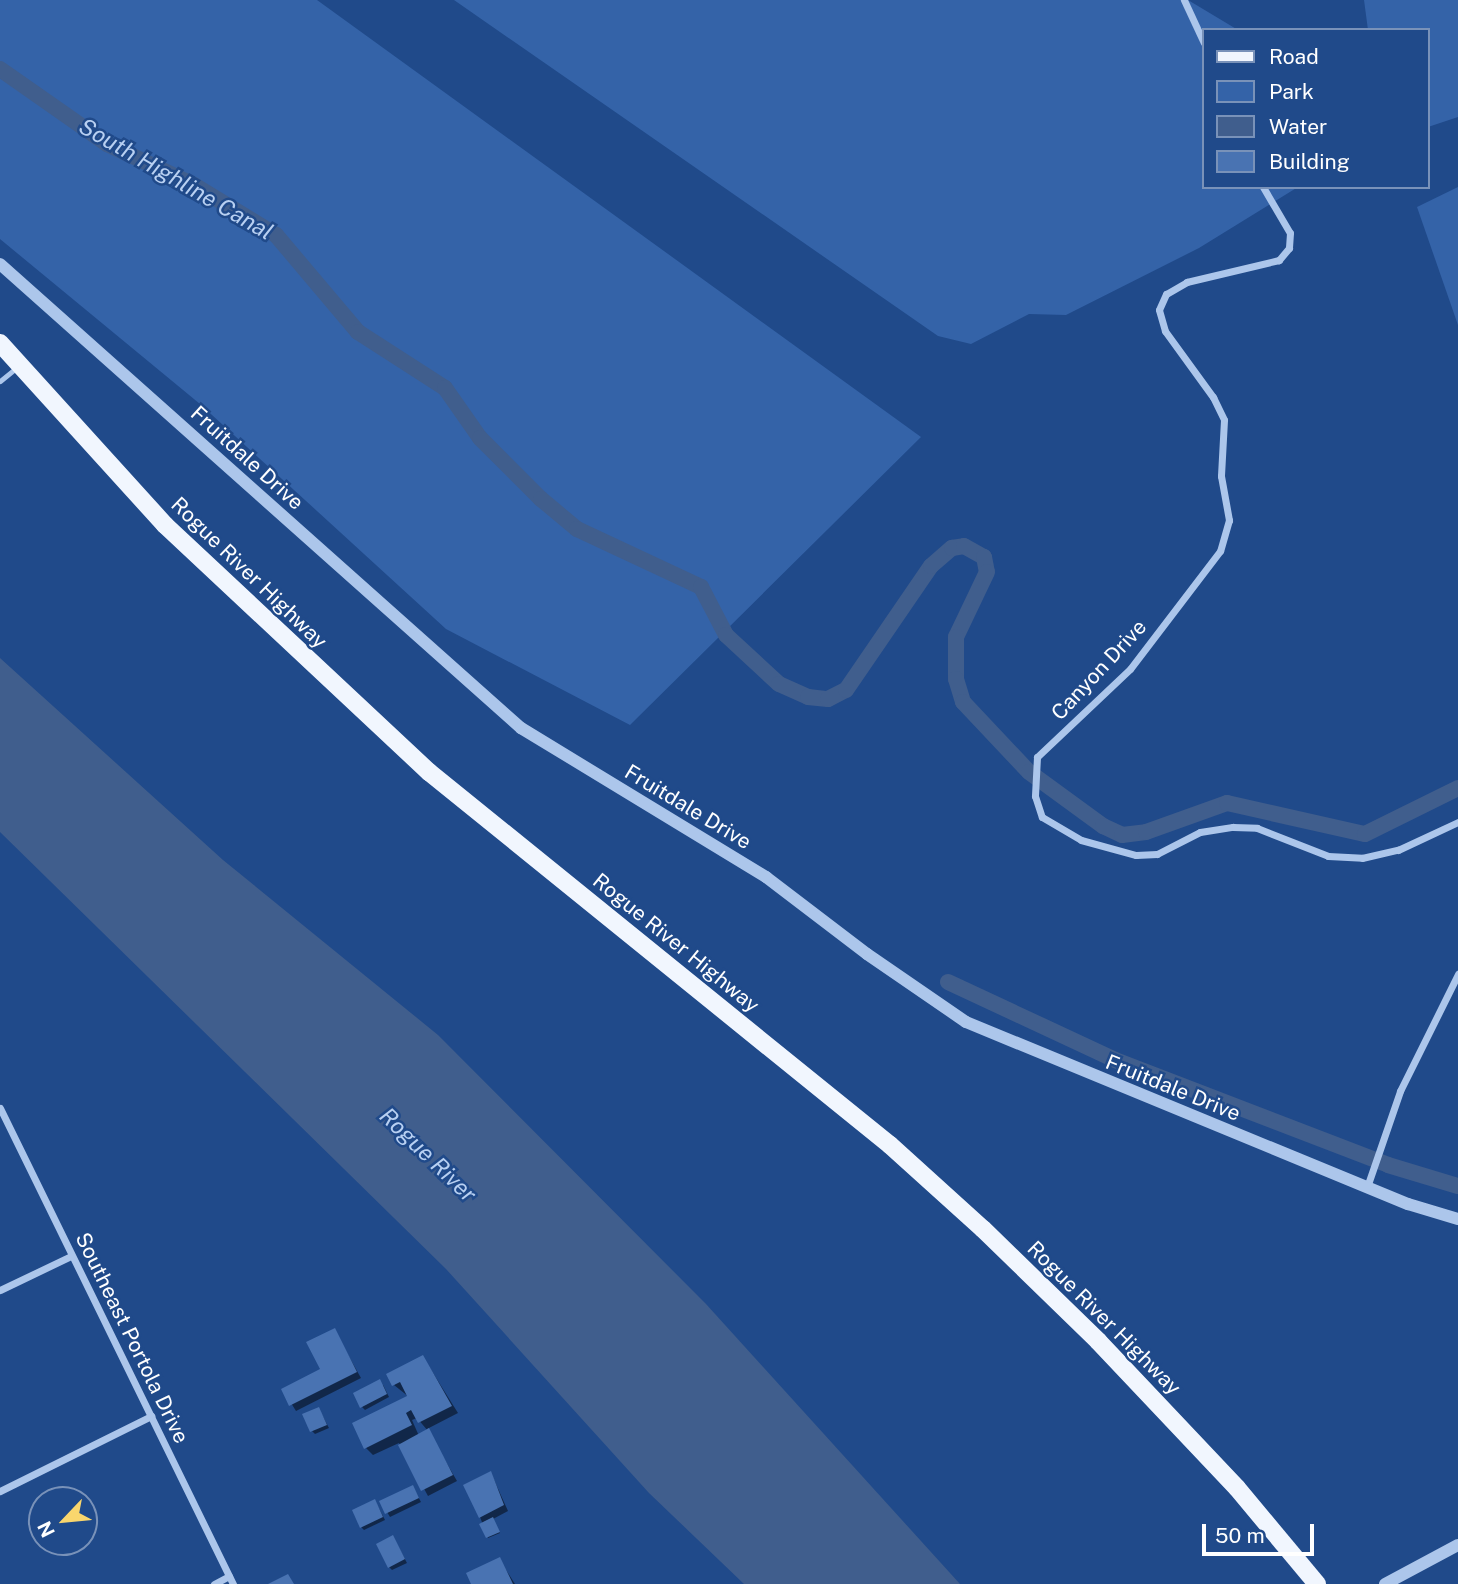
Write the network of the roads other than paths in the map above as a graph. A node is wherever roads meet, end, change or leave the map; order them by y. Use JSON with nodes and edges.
{"nodes":[{"id":1,"x":1184,"y":0,"type":"edge"},
{"id":2,"x":1202,"y":39,"type":"edge"},
{"id":3,"x":1264,"y":189,"type":"edge"},
{"id":4,"x":0,"y":264,"type":"edge"},
{"id":5,"x":0,"y":343,"type":"edge"},
{"id":6,"x":19,"y":365,"type":"junction"},
{"id":7,"x":0,"y":381,"type":"edge"},
{"id":8,"x":1458,"y":822,"type":"edge"},
{"id":9,"x":1458,"y":974,"type":"edge"},
{"id":10,"x":0,"y":1108,"type":"edge"},
{"id":11,"x":1367,"y":1187,"type":"junction"},
{"id":12,"x":1458,"y":1219,"type":"edge"},
{"id":13,"x":71,"y":1256,"type":"junction"},
{"id":14,"x":0,"y":1290,"type":"edge"},
{"id":15,"x":151,"y":1416,"type":"junction"},
{"id":16,"x":0,"y":1491,"type":"edge"},
{"id":17,"x":1458,"y":1545,"type":"edge"},
{"id":18,"x":231,"y":1580,"type":"edge"},
{"id":19,"x":214,"y":1584,"type":"edge"},
{"id":20,"x":1317,"y":1584,"type":"edge"},
{"id":21,"x":1385,"y":1584,"type":"edge"}],
"edges":[{"from":1,"to":2,"type":"street"},
{"from":3,"to":8,"type":"street","name":"Canyon Drive"},
{"from":4,"to":11,"type":"street","name":"Fruitdale Drive"},
{"from":5,"to":6,"type":"main road","name":"Rogue River Highway"},
{"from":6,"to":7,"type":"lane"},
{"from":6,"to":20,"type":"main road","name":"Rogue River Highway"},
{"from":9,"to":11,"type":"street"},
{"from":10,"to":13,"type":"street","name":"Southeast Portola Drive"},
{"from":11,"to":12,"type":"street","name":"Fruitdale Drive"},
{"from":13,"to":14,"type":"street"},
{"from":13,"to":15,"type":"street","name":"Southeast Portola Drive"},
{"from":15,"to":16,"type":"street"},
{"from":15,"to":18,"type":"street","name":"Southeast Portola Drive"},
{"from":17,"to":21,"type":"street"},
{"from":18,"to":19,"type":"street"}]}
